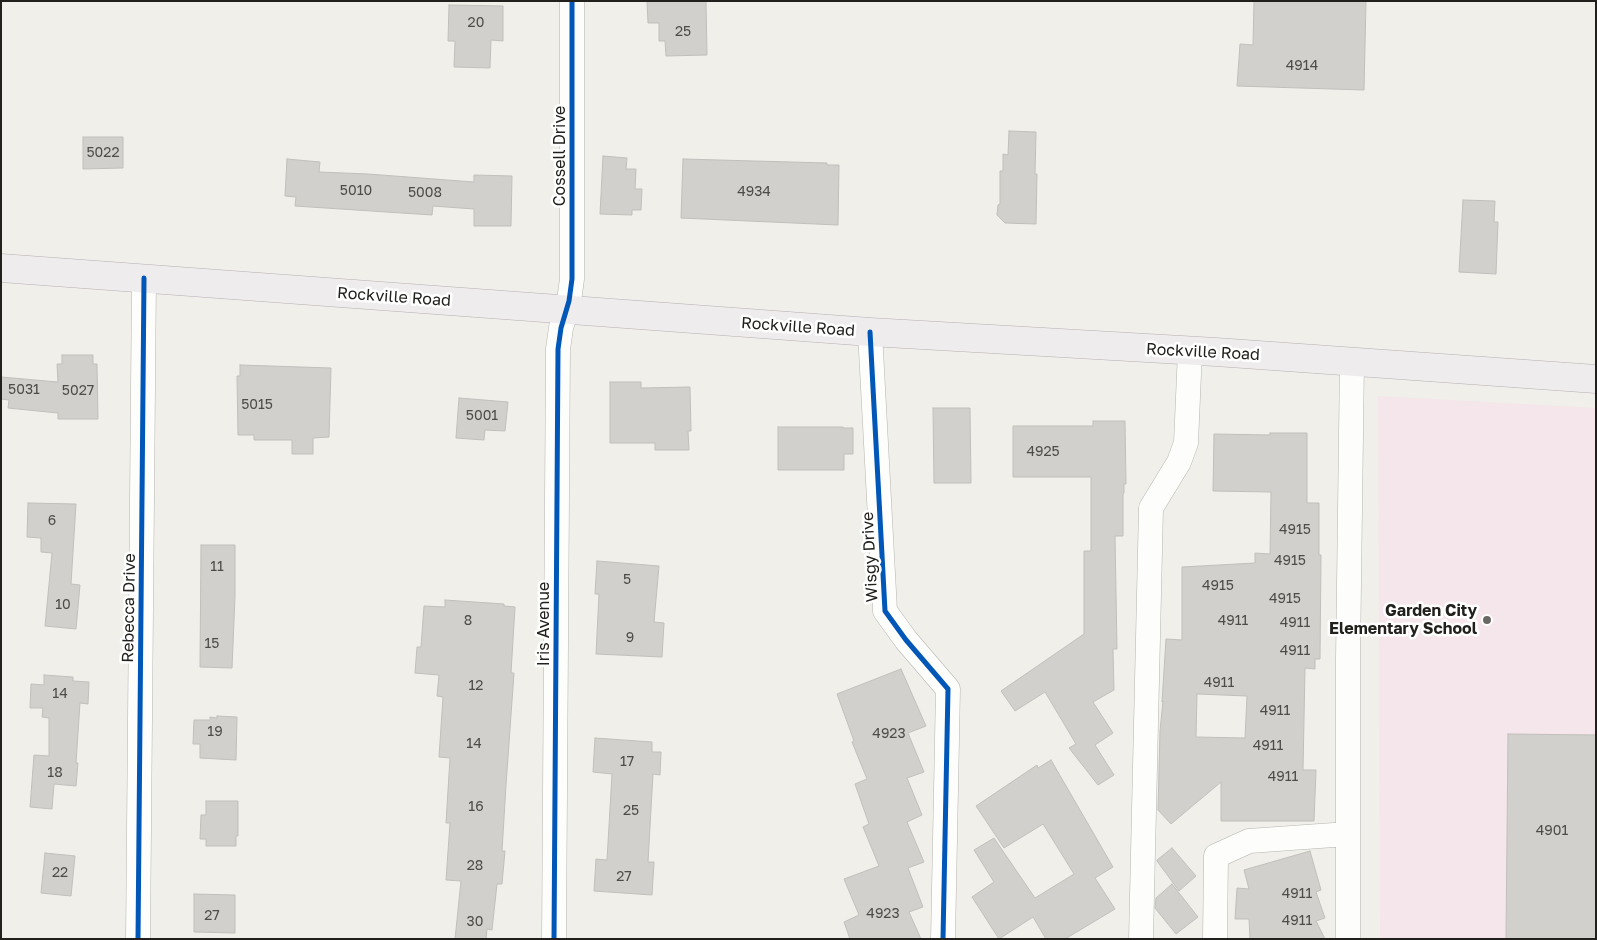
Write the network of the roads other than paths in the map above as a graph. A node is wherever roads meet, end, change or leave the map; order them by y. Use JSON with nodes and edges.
{"nodes":[{"id":1,"x":572,"y":1,"type":"edge"},
{"id":2,"x":1,"y":268,"type":"edge"},
{"id":3,"x":144,"y":278,"type":"junction"},
{"id":4,"x":565,"y":310,"type":"junction"},
{"id":5,"x":870,"y":332,"type":"junction"},
{"id":6,"x":1190,"y":352,"type":"junction"},
{"id":7,"x":1352,"y":361,"type":"junction"},
{"id":8,"x":1596,"y":380,"type":"edge"},
{"id":9,"x":1348,"y":834,"type":"junction"},
{"id":10,"x":138,"y":939,"type":"edge"},
{"id":11,"x":554,"y":939,"type":"edge"},
{"id":12,"x":943,"y":939,"type":"edge"},
{"id":13,"x":1142,"y":939,"type":"edge"},
{"id":14,"x":1215,"y":939,"type":"edge"},
{"id":15,"x":1348,"y":939,"type":"edge"}],
"edges":[{"from":1,"to":4,"type":"street","name":"Cossell Drive"},
{"from":2,"to":3,"type":"main road","name":"Rockville Road"},
{"from":3,"to":4,"type":"main road","name":"Rockville Road"},
{"from":3,"to":10,"type":"street","name":"Rebecca Drive"},
{"from":4,"to":5,"type":"main road","name":"Rockville Road"},
{"from":4,"to":11,"type":"street","name":"Iris Avenue"},
{"from":5,"to":6,"type":"main road","name":"Rockville Road"},
{"from":5,"to":12,"type":"street","name":"Wisgy Drive"},
{"from":6,"to":7,"type":"main road","name":"Rockville Road"},
{"from":6,"to":13,"type":"street"},
{"from":7,"to":8,"type":"main road","name":"Rockville Road"},
{"from":7,"to":9,"type":"street"},
{"from":9,"to":14,"type":"street"},
{"from":9,"to":15,"type":"street"}]}
